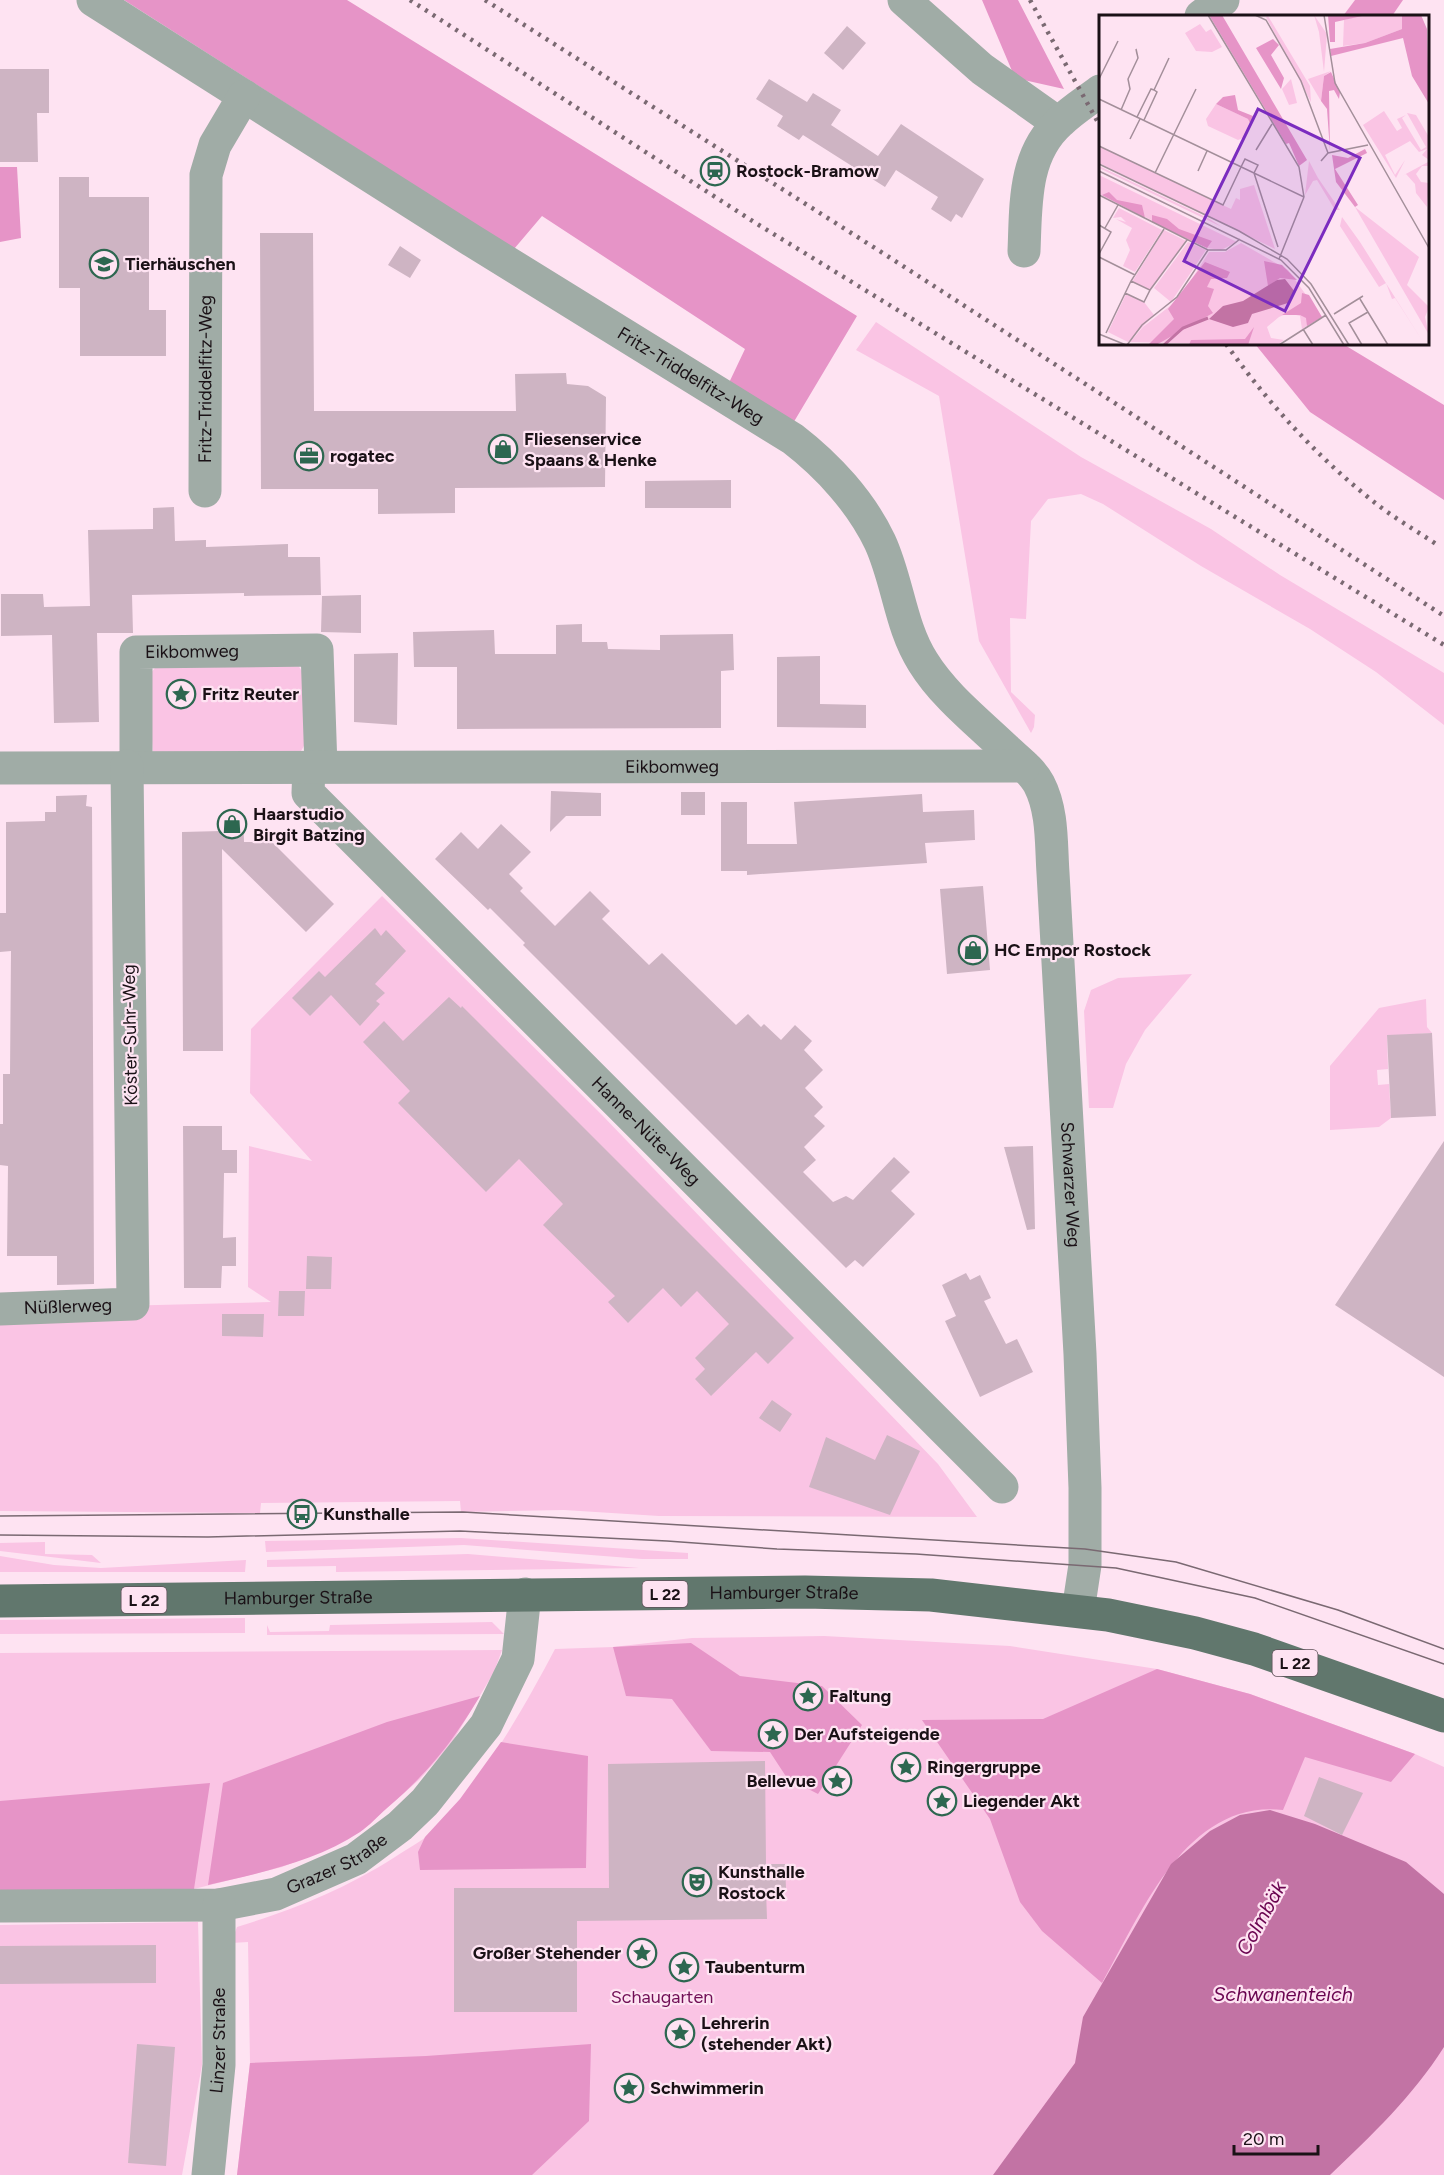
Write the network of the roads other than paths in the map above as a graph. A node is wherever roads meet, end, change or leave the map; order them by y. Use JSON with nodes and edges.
{"nodes":[{"id":1,"x":93,"y":0,"type":"edge"},
{"id":2,"x":904,"y":0,"type":"edge"},
{"id":3,"x":1223,"y":0,"type":"edge"},
{"id":4,"x":1202,"y":15,"type":"edge"},
{"id":5,"x":1099,"y":92,"type":"edge"},
{"id":6,"x":244,"y":96,"type":"junction"},
{"id":7,"x":1058,"y":123,"type":"junction"},
{"id":8,"x":1024,"y":251,"type":"dead end"},
{"id":9,"x":205,"y":490,"type":"dead end"},
{"id":10,"x":131,"y":766,"type":"junction"},
{"id":11,"x":1024,"y":766,"type":"junction"},
{"id":12,"x":315,"y":767,"type":"junction"},
{"id":13,"x":0,"y":768,"type":"edge"},
{"id":14,"x":134,"y":1304,"type":"joint"},
{"id":15,"x":0,"y":1309,"type":"edge"},
{"id":16,"x":1002,"y":1487,"type":"dead end"},
{"id":17,"x":525,"y":1594,"type":"junction"},
{"id":18,"x":0,"y":1601,"type":"edge"},
{"id":19,"x":1078,"y":1611,"type":"junction"},
{"id":20,"x":1444,"y":1716,"type":"edge"},
{"id":21,"x":219,"y":1905,"type":"junction"},
{"id":22,"x":0,"y":1906,"type":"edge"},
{"id":23,"x":208,"y":2175,"type":"edge"}],
"edges":[{"from":1,"to":6,"type":"street","name":"Fritz-Triddelfitz-Weg"},
{"from":2,"to":7,"type":"street"},
{"from":3,"to":4,"type":"street"},
{"from":5,"to":7,"type":"street"},
{"from":6,"to":9,"type":"street","name":"Fritz-Triddelfitz-Weg"},
{"from":6,"to":11,"type":"street","name":"Fritz-Triddelfitz-Weg"},
{"from":7,"to":8,"type":"street"},
{"from":10,"to":12,"type":"street","name":"Eikbomweg"},
{"from":10,"to":12,"type":"street","name":"Eikbomweg"},
{"from":10,"to":13,"type":"street","name":"Eikbomweg"},
{"from":10,"to":14,"type":"street","name":"Köster-Suhr-Weg"},
{"from":11,"to":12,"type":"street","name":"Eikbomweg"},
{"from":11,"to":19,"type":"street","name":"Schwarzer Weg"},
{"from":12,"to":16,"type":"street","name":"Hanne-Nüte-Weg"},
{"from":14,"to":15,"type":"street","name":"Nüßlerweg"},
{"from":17,"to":18,"type":"main road","name":"Hamburger Straße","number":"L 22"},
{"from":17,"to":19,"type":"main road","name":"Hamburger Straße","number":"L 22"},
{"from":17,"to":21,"type":"street","name":"Grazer Straße"},
{"from":19,"to":20,"type":"main road","name":"Hamburger Straße","number":"L 22"},
{"from":21,"to":22,"type":"street","name":"Grazer Straße"},
{"from":21,"to":23,"type":"street","name":"Linzer Straße"}]}
